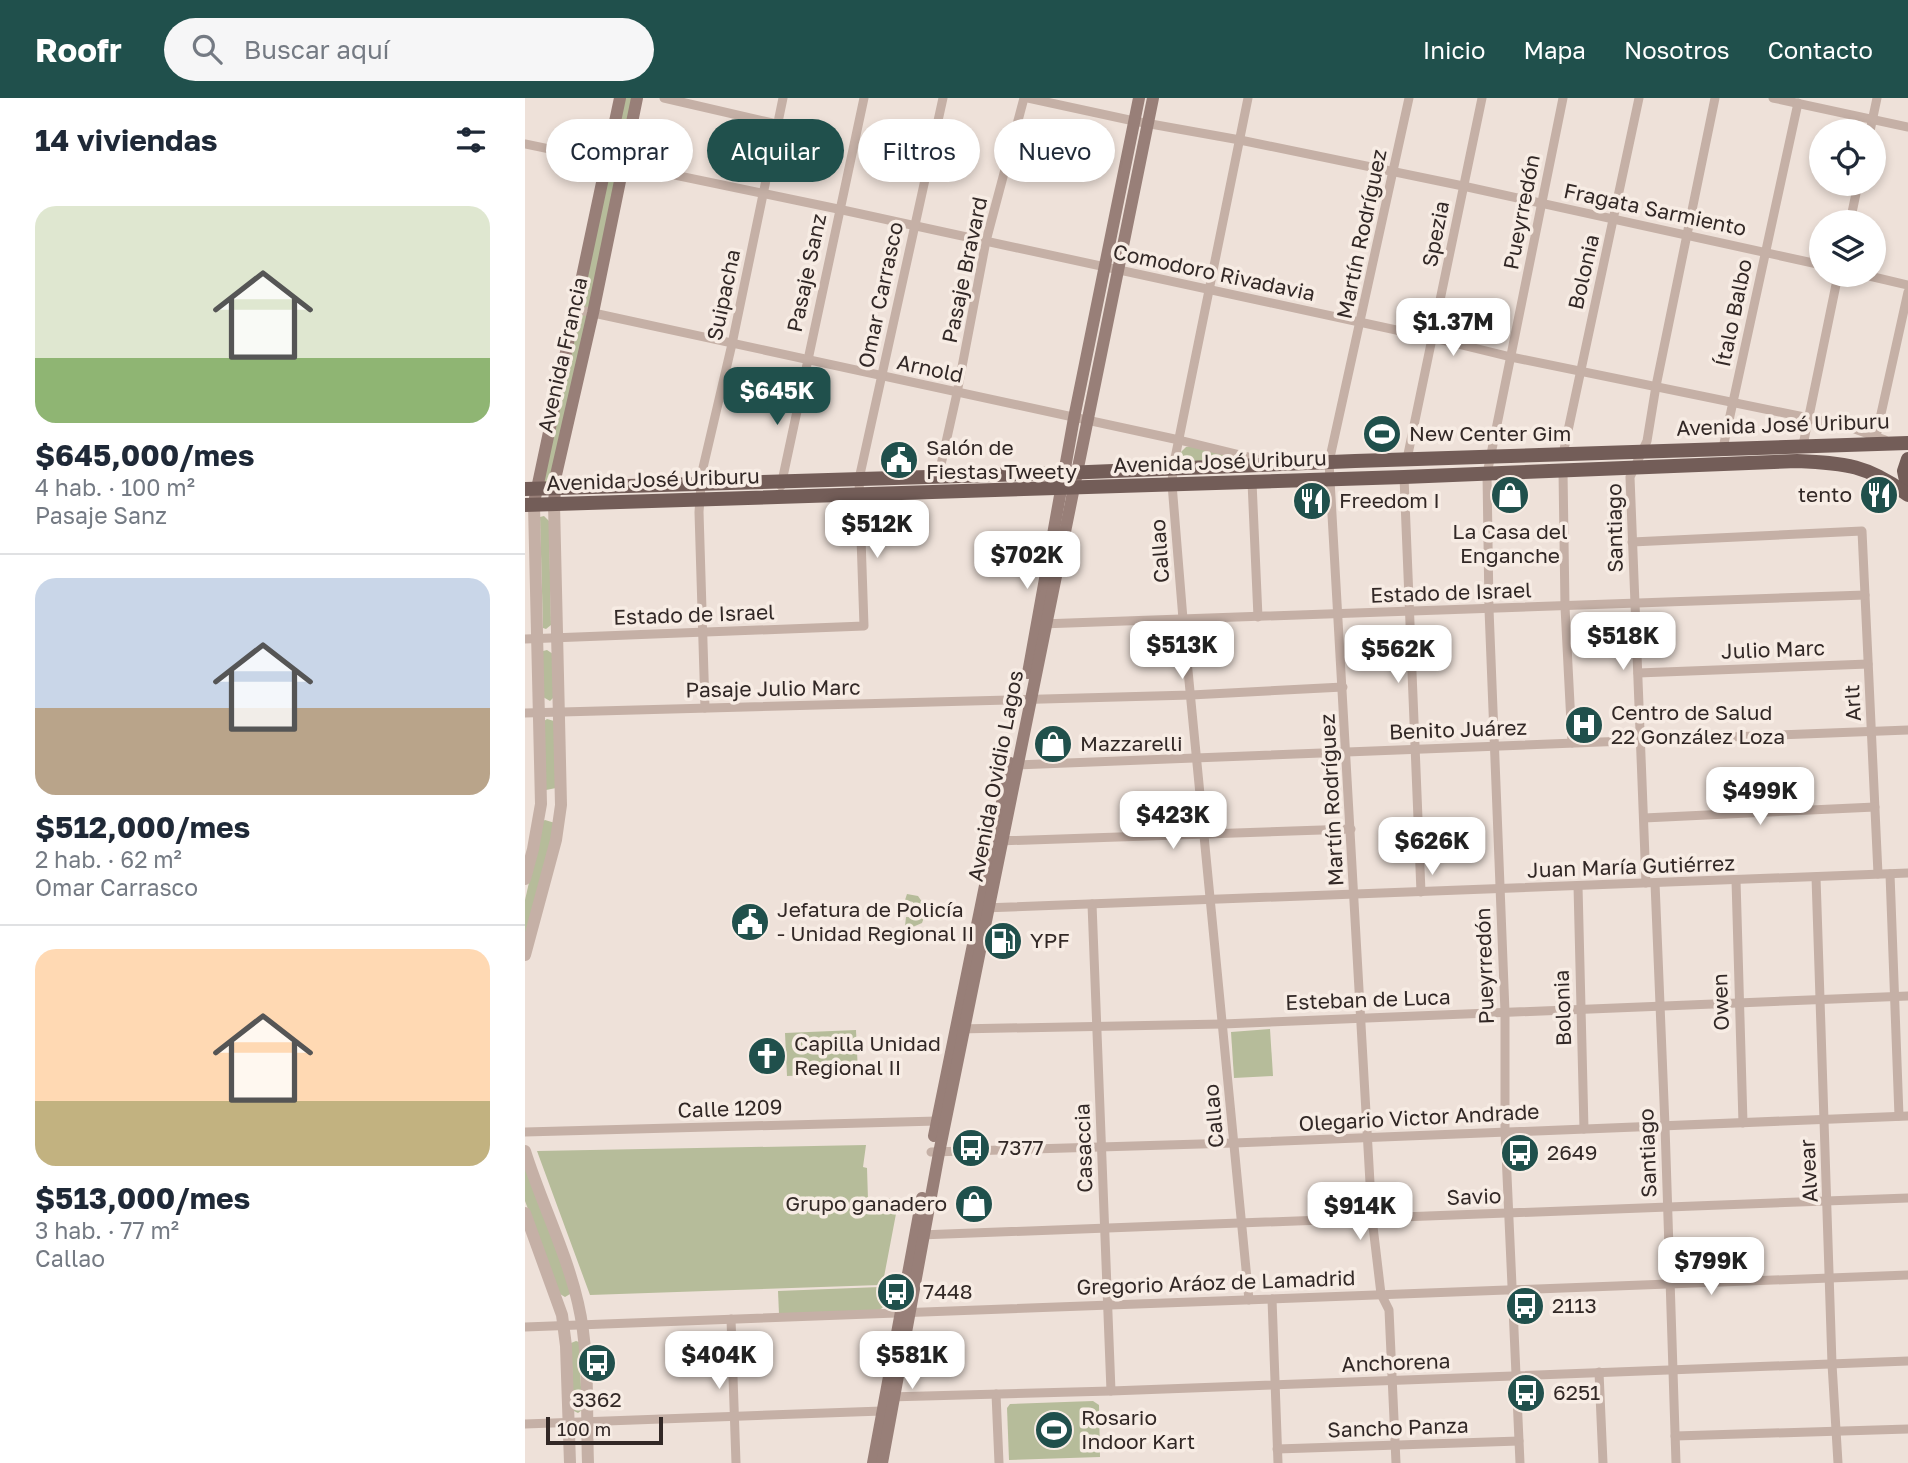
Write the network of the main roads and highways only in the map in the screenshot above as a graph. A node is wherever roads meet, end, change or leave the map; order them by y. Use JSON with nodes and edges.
{"nodes":[{"id":1,"x":620,"y":98,"type":"edge"},
{"id":2,"x":637,"y":98,"type":"edge"},
{"id":3,"x":1139,"y":98,"type":"edge"},
{"id":4,"x":1153,"y":98,"type":"edge"},
{"id":5,"x":1080,"y":420,"type":"junction"},
{"id":6,"x":1901,"y":443,"type":"edge"},
{"id":7,"x":1908,"y":459,"type":"edge"},
{"id":8,"x":1069,"y":480,"type":"junction"},
{"id":9,"x":555,"y":488,"type":"junction"},
{"id":10,"x":531,"y":489,"type":"edge"},
{"id":11,"x":1908,"y":493,"type":"edge"},
{"id":12,"x":554,"y":504,"type":"junction"},
{"id":13,"x":529,"y":505,"type":"edge"},
{"id":14,"x":960,"y":1029,"type":"junction"},
{"id":15,"x":935,"y":1152,"type":"junction"},
{"id":16,"x":889,"y":1397,"type":"junction"},
{"id":17,"x":873,"y":1463,"type":"edge"},
{"id":18,"x":882,"y":1463,"type":"edge"}],
"edges":[{"from":1,"to":10,"type":"main road","name":"Avenida Francia"},
{"from":2,"to":9,"type":"main road","name":"Avenida Francia"},
{"from":3,"to":5,"type":"main road","name":"Avenida Ovidio Lagos"},
{"from":4,"to":5,"type":"main road","name":"Avenida Ovidio Lagos"},
{"from":5,"to":8,"type":"main road","name":"Avenida Ovidio Lagos"},
{"from":6,"to":8,"type":"main road","name":"Avenida José Uriburu"},
{"from":7,"to":11,"type":"main road"},
{"from":8,"to":9,"type":"main road","name":"Avenida José Uriburu"},
{"from":8,"to":11,"type":"main road","name":"Avenida José Uriburu"},
{"from":8,"to":12,"type":"main road","name":"Avenida José Uriburu"},
{"from":8,"to":14,"type":"main road","name":"Avenida Ovidio Lagos"},
{"from":9,"to":10,"type":"main road","name":"Avenida José Uriburu"},
{"from":9,"to":12,"type":"main road","name":"Avenida Francia"},
{"from":10,"to":13,"type":"main road","name":"Avenida Francia"},
{"from":12,"to":13,"type":"main road","name":"Avenida José Uriburu"},
{"from":14,"to":15,"type":"main road","name":"Avenida Ovidio Lagos"},
{"from":14,"to":15,"type":"main road","name":"Avenida Ovidio Lagos"},
{"from":15,"to":16,"type":"main road","name":"Avenida Ovidio Lagos"},
{"from":16,"to":17,"type":"main road","name":"Avenida Ovidio Lagos"},
{"from":16,"to":18,"type":"main road","name":"Avenida Ovidio Lagos"}]}
